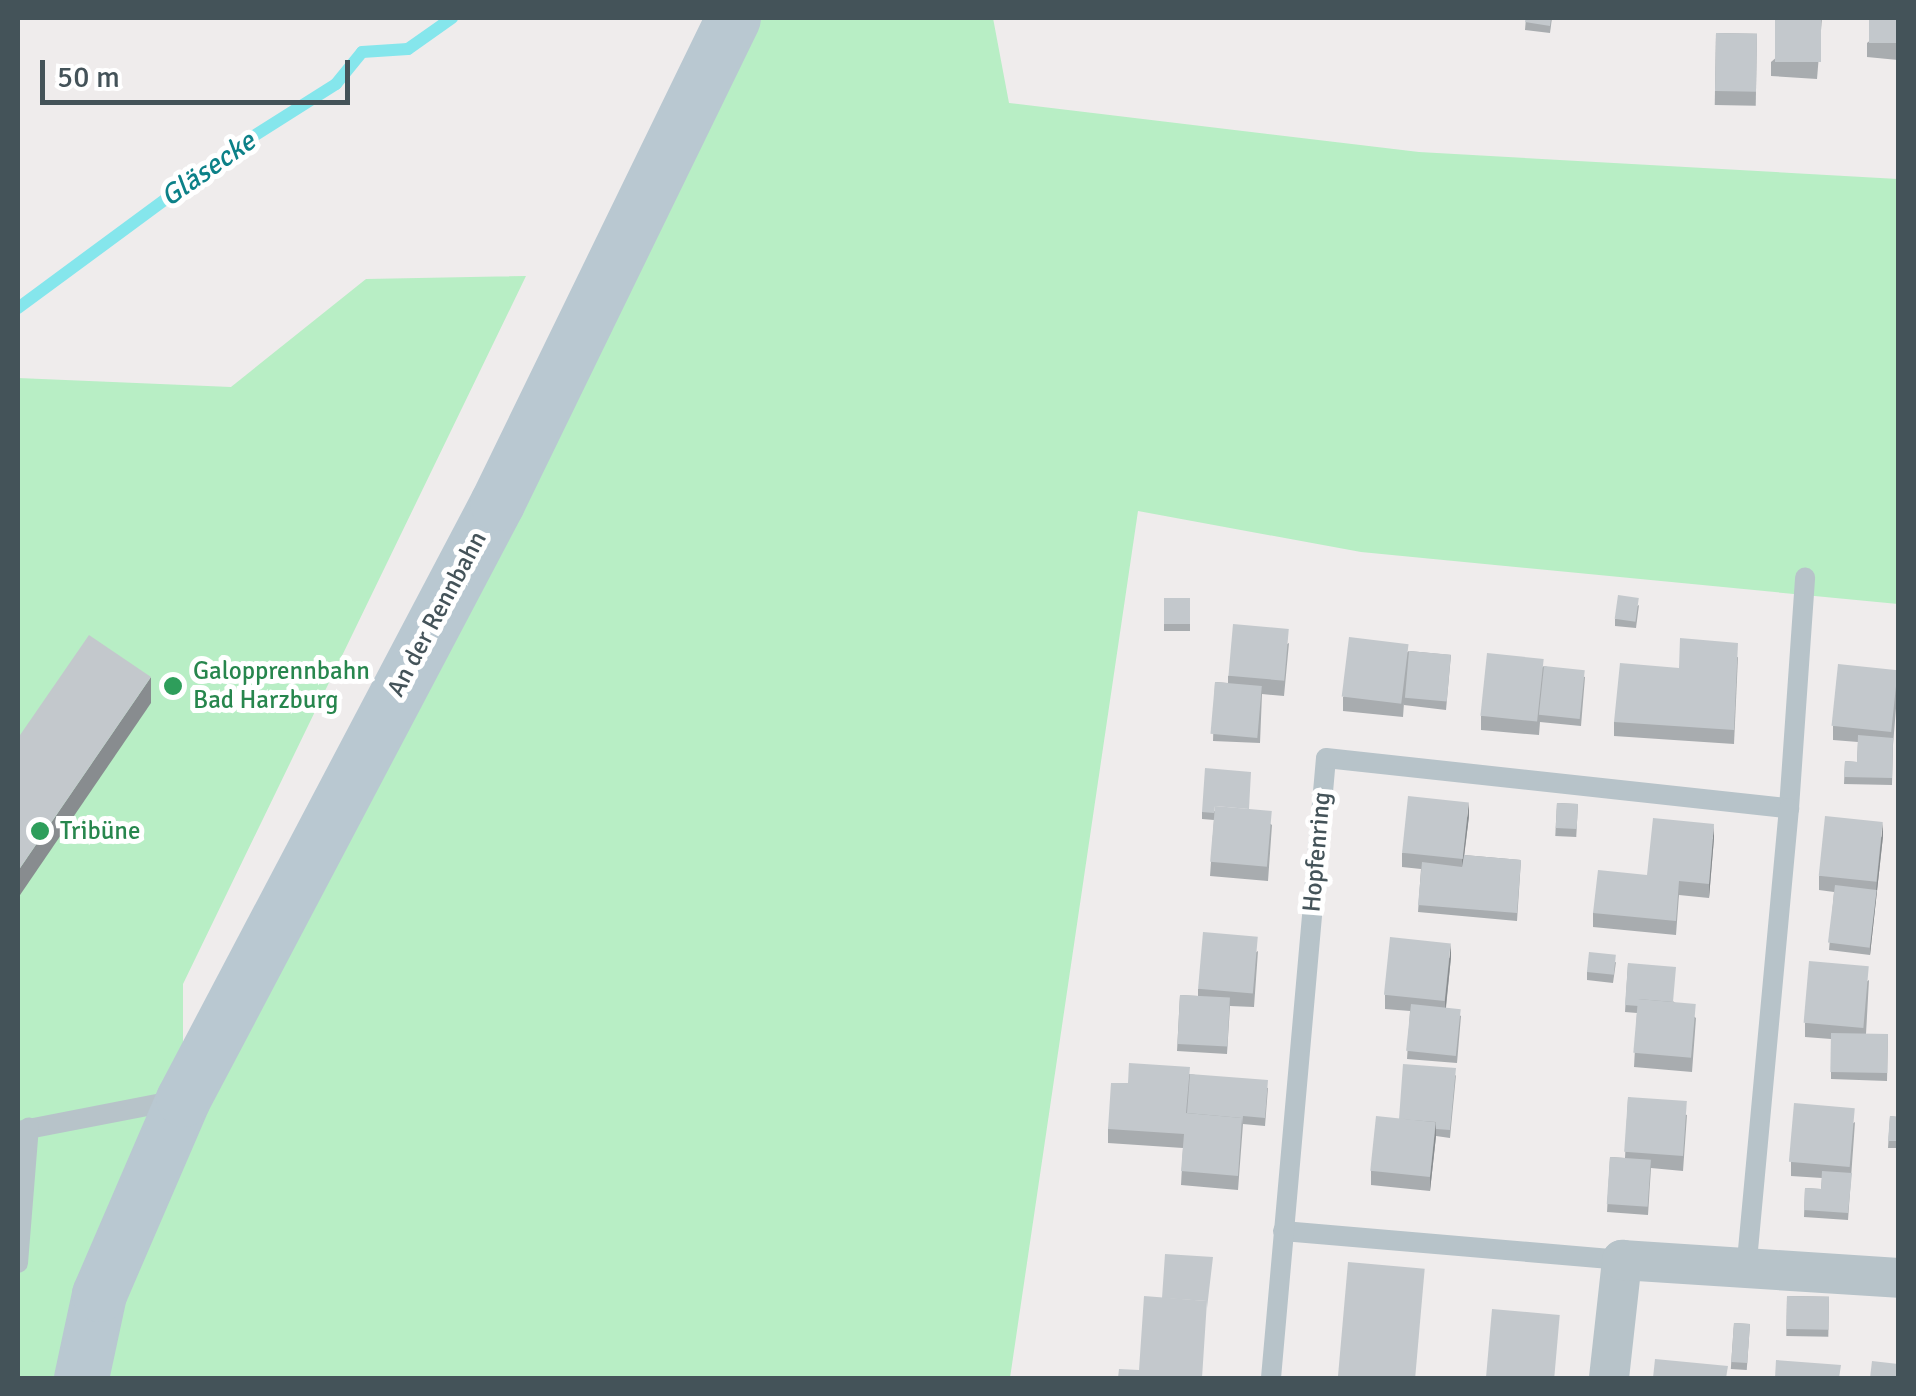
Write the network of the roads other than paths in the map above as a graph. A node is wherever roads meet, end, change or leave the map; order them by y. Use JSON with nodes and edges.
{"nodes":[{"id":1,"x":733,"y":18,"type":"edge"},
{"id":2,"x":1805,"y":578,"type":"dead end"},
{"id":3,"x":1789,"y":808,"type":"junction"},
{"id":4,"x":183,"y":1100,"type":"junction"},
{"id":5,"x":23,"y":1129,"type":"edge"},
{"id":6,"x":1282,"y":1232,"type":"junction"},
{"id":7,"x":1622,"y":1260,"type":"junction"},
{"id":8,"x":18,"y":1262,"type":"edge"},
{"id":9,"x":1746,"y":1268,"type":"junction"},
{"id":10,"x":1898,"y":1278,"type":"edge"},
{"id":11,"x":81,"y":1378,"type":"edge"},
{"id":12,"x":1271,"y":1378,"type":"edge"},
{"id":13,"x":1609,"y":1378,"type":"edge"}],
"edges":[{"from":1,"to":4,"type":"main road","name":"An der Rennbahn"},
{"from":2,"to":3,"type":"lane"},
{"from":3,"to":6,"type":"lane","name":"Hopfenring"},
{"from":3,"to":9,"type":"lane"},
{"from":4,"to":5,"type":"lane"},
{"from":4,"to":11,"type":"main road","name":"An der Rennbahn"},
{"from":5,"to":8,"type":"lane"},
{"from":6,"to":7,"type":"lane"},
{"from":6,"to":12,"type":"lane","name":"Hopfenring"},
{"from":7,"to":9,"type":"street"},
{"from":7,"to":13,"type":"street"},
{"from":9,"to":10,"type":"street"}]}
